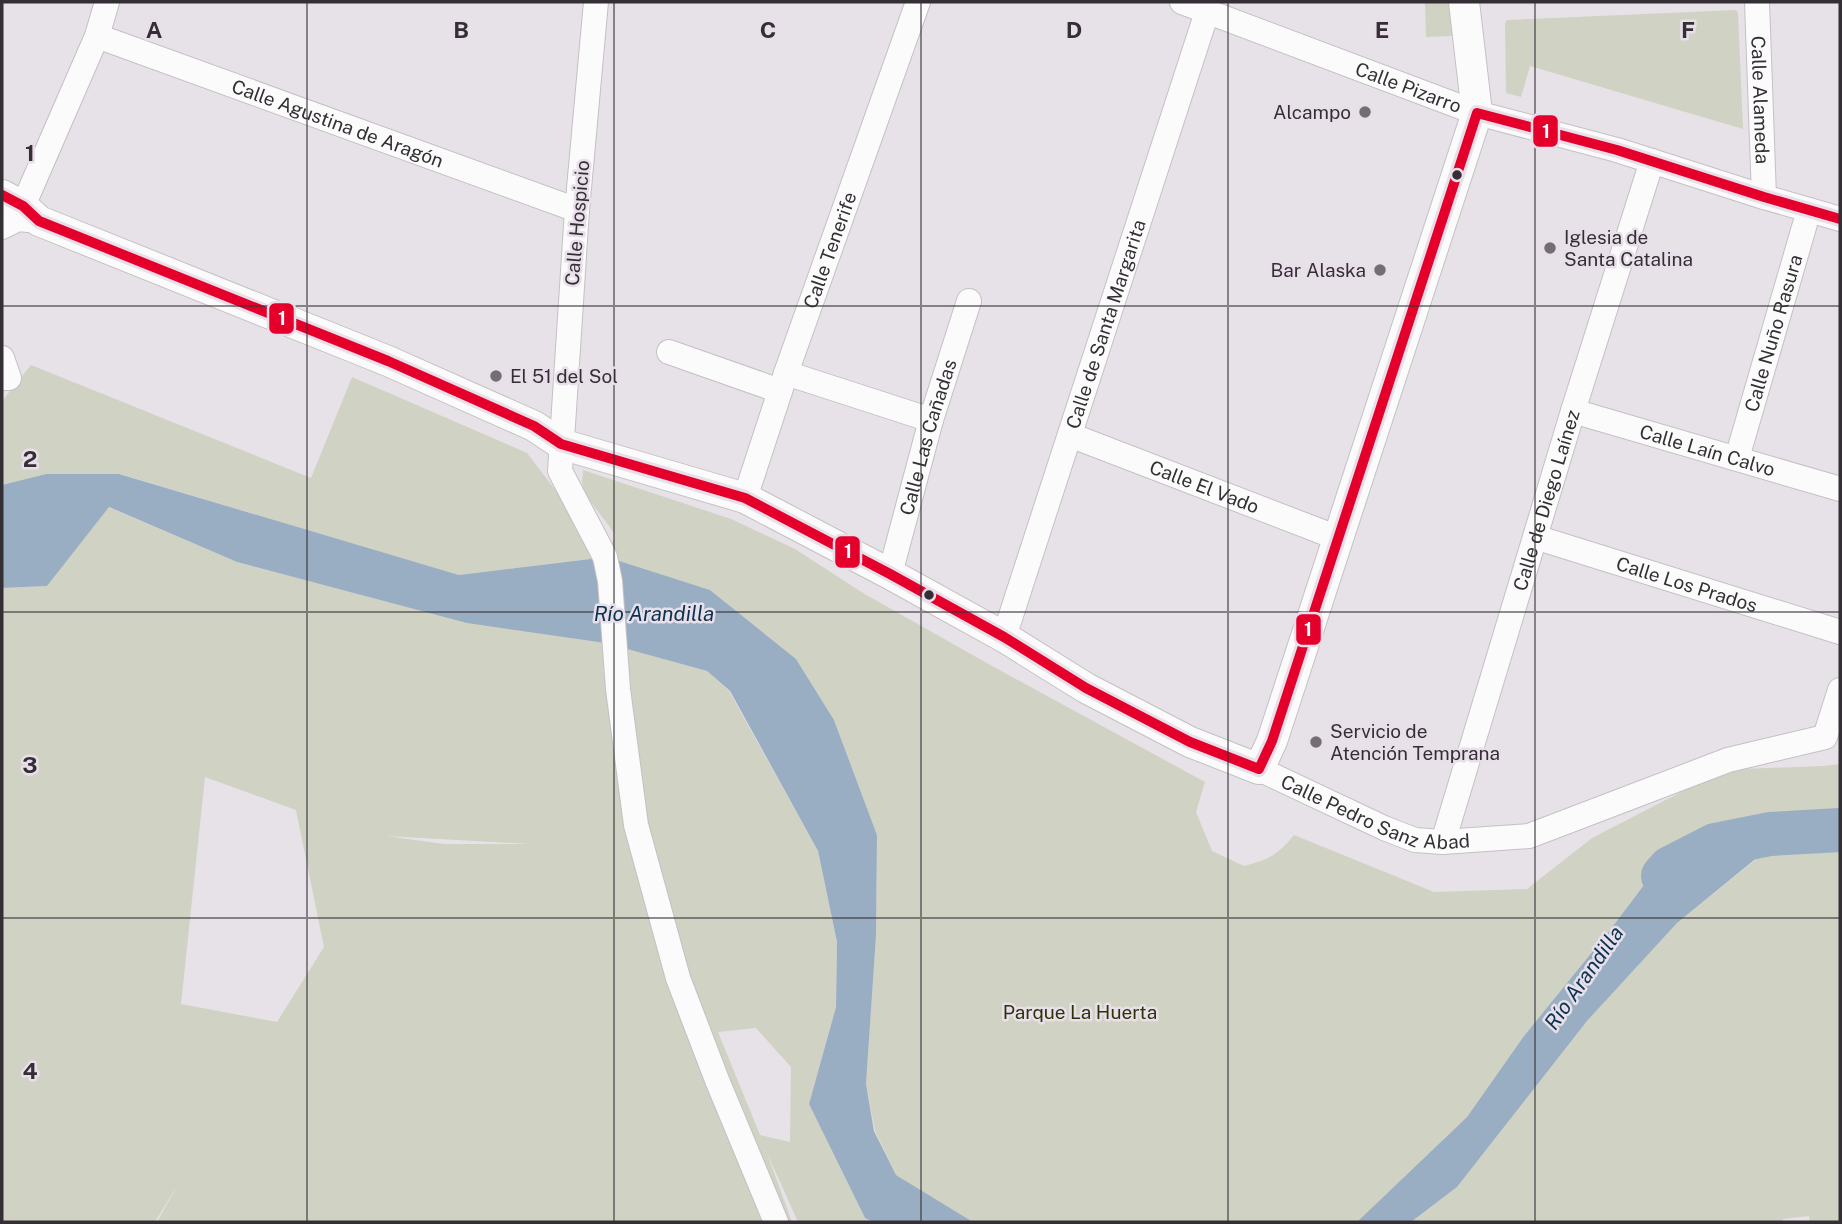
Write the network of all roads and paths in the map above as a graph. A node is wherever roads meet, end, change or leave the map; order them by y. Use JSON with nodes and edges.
{"nodes":[{"id":1,"x":107,"y":2,"type":"edge"},
{"id":2,"x":596,"y":2,"type":"edge"},
{"id":3,"x":918,"y":2,"type":"edge"},
{"id":4,"x":1182,"y":2,"type":"edge"},
{"id":5,"x":1464,"y":2,"type":"edge"},
{"id":6,"x":1757,"y":2,"type":"edge"},
{"id":7,"x":1207,"y":12,"type":"junction"},
{"id":8,"x":97,"y":36,"type":"junction"},
{"id":9,"x":1477,"y":113,"type":"junction"},
{"id":10,"x":1652,"y":161,"type":"junction"},
{"id":11,"x":1764,"y":197,"type":"junction"},
{"id":12,"x":21,"y":207,"type":"edge"},
{"id":13,"x":577,"y":210,"type":"junction"},
{"id":14,"x":1808,"y":210,"type":"junction"},
{"id":15,"x":1840,"y":219,"type":"edge"},
{"id":16,"x":2,"y":227,"type":"edge"},
{"id":17,"x":969,"y":301,"type":"dead end"},
{"id":18,"x":669,"y":352,"type":"dead end"},
{"id":19,"x":783,"y":382,"type":"junction"},
{"id":20,"x":1573,"y":411,"type":"junction"},
{"id":21,"x":931,"y":420,"type":"junction"},
{"id":22,"x":1070,"y":435,"type":"junction"},
{"id":23,"x":561,"y":444,"type":"junction"},
{"id":24,"x":1737,"y":458,"type":"junction"},
{"id":25,"x":1840,"y":489,"type":"edge"},
{"id":26,"x":745,"y":498,"type":"junction"},
{"id":27,"x":1537,"y":531,"type":"junction"},
{"id":28,"x":1338,"y":538,"type":"junction"},
{"id":29,"x":890,"y":574,"type":"junction"},
{"id":30,"x":1840,"y":618,"type":"edge"},
{"id":31,"x":1840,"y":632,"type":"edge"},
{"id":32,"x":1004,"y":637,"type":"junction"},
{"id":33,"x":1840,"y":690,"type":"edge"},
{"id":34,"x":1259,"y":769,"type":"junction"},
{"id":35,"x":1443,"y":842,"type":"junction"},
{"id":36,"x":776,"y":1222,"type":"edge"}],
"edges":[{"from":1,"to":8,"type":"street"},
{"from":2,"to":13,"type":"street","name":"Calle Hospicio"},
{"from":3,"to":19,"type":"street","name":"Calle Tenerife"},
{"from":4,"to":7,"type":"street","name":"Calle Pizarro"},
{"from":5,"to":9,"type":"street"},
{"from":6,"to":11,"type":"street","name":"Calle Alameda"},
{"from":7,"to":9,"type":"street","name":"Calle Pizarro"},
{"from":7,"to":22,"type":"street","name":"Calle de Santa Margarita"},
{"from":8,"to":12,"type":"street"},
{"from":8,"to":13,"type":"street","name":"Calle Agustina de Aragón"},
{"from":9,"to":10,"type":"street","name":"Calle Pizarro"},
{"from":9,"to":28,"type":"street"},
{"from":10,"to":11,"type":"street","name":"Calle Pizarro"},
{"from":10,"to":20,"type":"street","name":"Calle de Diego Laínez"},
{"from":11,"to":14,"type":"street","name":"Calle Pizarro"},
{"from":12,"to":16,"type":"street"},
{"from":12,"to":23,"type":"street","name":"Calle Pedro Sanz Abad"},
{"from":13,"to":23,"type":"street","name":"Calle Hospicio"},
{"from":14,"to":15,"type":"street","name":"Calle Pizarro"},
{"from":14,"to":24,"type":"street","name":"Calle Nuño Rasura"},
{"from":17,"to":21,"type":"street","name":"Calle Las Cañadas"},
{"from":18,"to":19,"type":"street"},
{"from":19,"to":21,"type":"street"},
{"from":19,"to":26,"type":"street","name":"Calle Tenerife"},
{"from":20,"to":24,"type":"street","name":"Calle Laín Calvo"},
{"from":20,"to":27,"type":"street","name":"Calle de Diego Laínez"},
{"from":21,"to":29,"type":"street","name":"Calle Las Cañadas"},
{"from":22,"to":28,"type":"street","name":"Calle El Vado"},
{"from":22,"to":32,"type":"street","name":"Calle de Santa Margarita"},
{"from":23,"to":26,"type":"street","name":"Calle Pedro Sanz Abad"},
{"from":23,"to":36,"type":"street","name":"Calle Hospicio"},
{"from":24,"to":25,"type":"street","name":"Calle Laín Calvo"},
{"from":26,"to":29,"type":"street","name":"Calle Pedro Sanz Abad"},
{"from":27,"to":30,"type":"street","name":"Calle Los Prados"},
{"from":27,"to":31,"type":"street","name":"Calle Los Prados"},
{"from":27,"to":35,"type":"street","name":"Calle de Diego Laínez"},
{"from":28,"to":34,"type":"street"},
{"from":29,"to":32,"type":"street","name":"Calle Pedro Sanz Abad"},
{"from":32,"to":34,"type":"street","name":"Calle Pedro Sanz Abad"},
{"from":33,"to":35,"type":"street","name":"Calle Pedro Sanz Abad"},
{"from":34,"to":35,"type":"street","name":"Calle Pedro Sanz Abad"}]}
